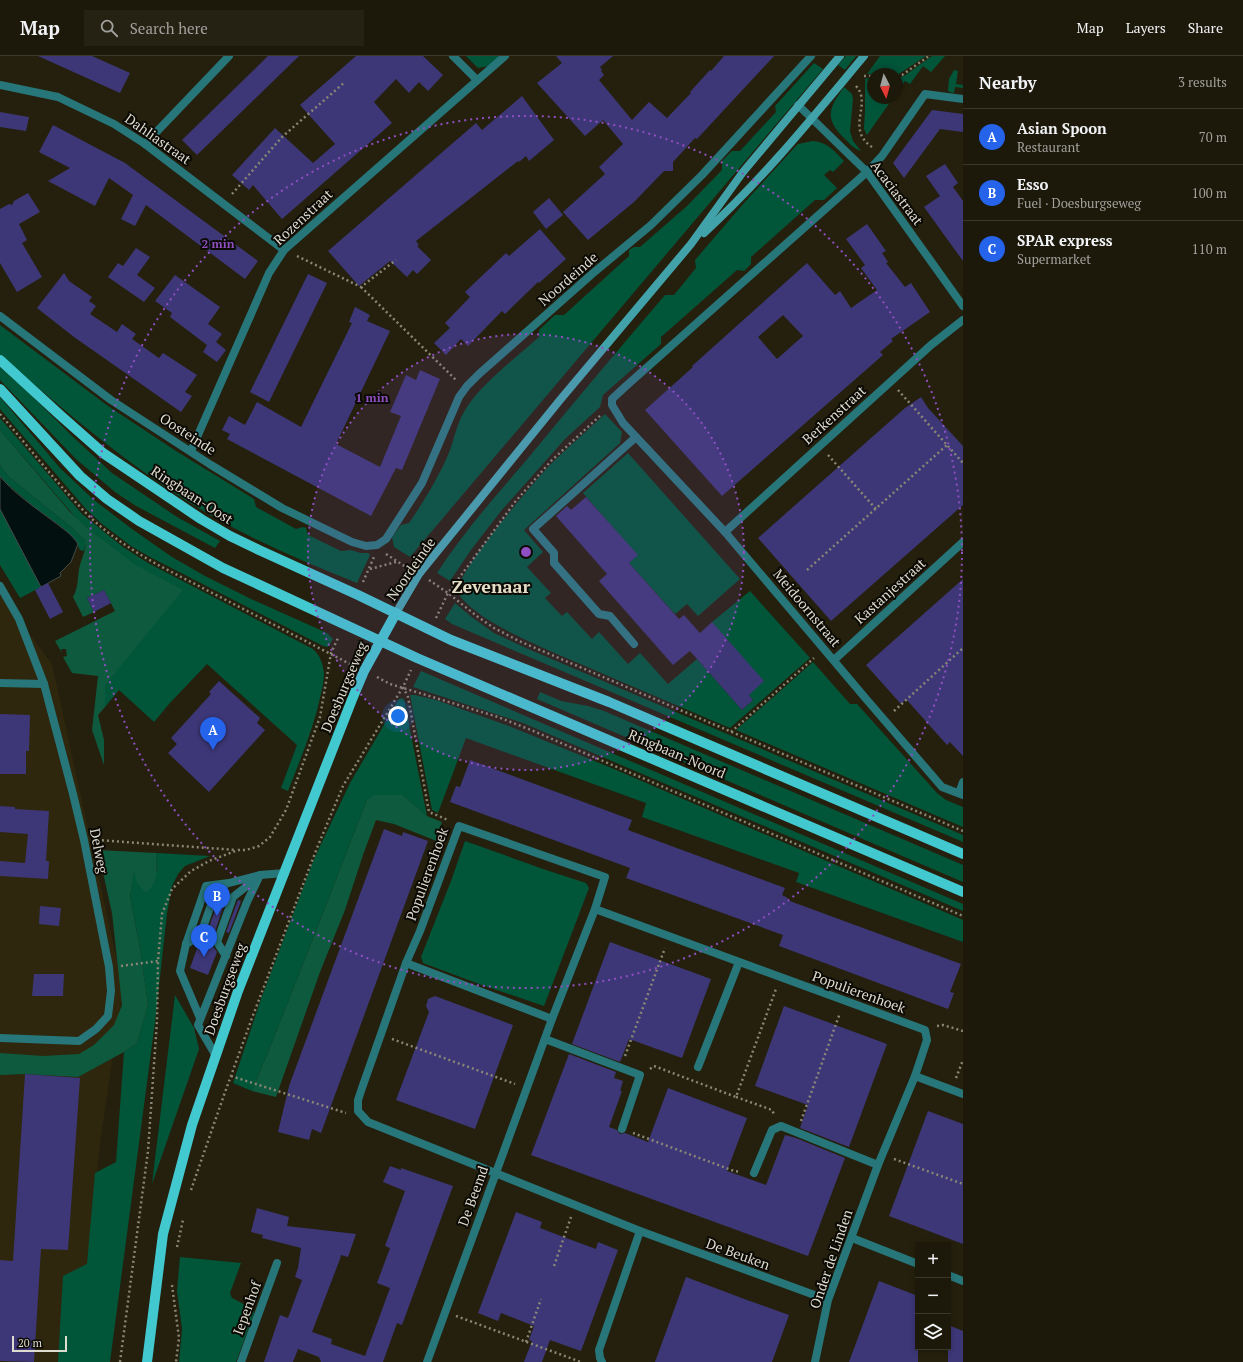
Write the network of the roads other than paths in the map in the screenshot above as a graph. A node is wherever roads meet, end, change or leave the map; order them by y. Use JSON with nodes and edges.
{"nodes":[{"id":1,"x":229,"y":56,"type":"edge"},
{"id":2,"x":453,"y":56,"type":"edge"},
{"id":3,"x":505,"y":56,"type":"edge"},
{"id":4,"x":811,"y":56,"type":"edge"},
{"id":5,"x":840,"y":56,"type":"edge"},
{"id":6,"x":864,"y":56,"type":"edge"},
{"id":7,"x":477,"y":80,"type":"junction"},
{"id":8,"x":0,"y":85,"type":"edge"},
{"id":9,"x":963,"y":99,"type":"edge"},
{"id":10,"x":798,"y":105,"type":"junction"},
{"id":11,"x":812,"y":119,"type":"junction"},
{"id":12,"x":145,"y":144,"type":"junction"},
{"id":13,"x":867,"y":172,"type":"junction"},
{"id":14,"x":691,"y":244,"type":"junction"},
{"id":15,"x":284,"y":250,"type":"junction"},
{"id":16,"x":963,"y":306,"type":"edge"},
{"id":17,"x":0,"y":316,"type":"edge"},
{"id":18,"x":963,"y":320,"type":"edge"},
{"id":19,"x":0,"y":360,"type":"edge"},
{"id":20,"x":0,"y":389,"type":"edge"},
{"id":21,"x":636,"y":437,"type":"junction"},
{"id":22,"x":191,"y":451,"type":"junction"},
{"id":23,"x":725,"y":532,"type":"junction"},
{"id":24,"x":963,"y":542,"type":"edge"},
{"id":25,"x":377,"y":545,"type":"joint"},
{"id":26,"x":0,"y":586,"type":"edge"},
{"id":27,"x":396,"y":613,"type":"junction"},
{"id":28,"x":380,"y":641,"type":"junction"},
{"id":29,"x":634,"y":644,"type":"dead end"},
{"id":30,"x":834,"y":660,"type":"junction"},
{"id":31,"x":0,"y":683,"type":"edge"},
{"id":32,"x":44,"y":684,"type":"junction"},
{"id":33,"x":963,"y":782,"type":"edge"},
{"id":34,"x":961,"y":794,"type":"edge"},
{"id":35,"x":963,"y":854,"type":"edge"},
{"id":36,"x":284,"y":873,"type":"junction"},
{"id":37,"x":260,"y":875,"type":"junction"},
{"id":38,"x":963,"y":892,"type":"edge"},
{"id":39,"x":595,"y":909,"type":"junction"},
{"id":40,"x":226,"y":956,"type":"junction"},
{"id":41,"x":739,"y":962,"type":"junction"},
{"id":42,"x":406,"y":963,"type":"junction"},
{"id":43,"x":200,"y":1018,"type":"junction"},
{"id":44,"x":552,"y":1019,"type":"junction"},
{"id":45,"x":0,"y":1038,"type":"edge"},
{"id":46,"x":545,"y":1040,"type":"junction"},
{"id":47,"x":216,"y":1056,"type":"junction"},
{"id":48,"x":698,"y":1067,"type":"dead end"},
{"id":49,"x":915,"y":1076,"type":"junction"},
{"id":50,"x":963,"y":1094,"type":"edge"},
{"id":51,"x":622,"y":1129,"type":"road end"},
{"id":52,"x":878,"y":1165,"type":"junction"},
{"id":53,"x":496,"y":1173,"type":"junction"},
{"id":54,"x":754,"y":1173,"type":"road end"},
{"id":55,"x":640,"y":1231,"type":"junction"},
{"id":56,"x":852,"y":1238,"type":"junction"},
{"id":57,"x":277,"y":1263,"type":"dead end"},
{"id":58,"x":915,"y":1263,"type":"edge"},
{"id":59,"x":951,"y":1276,"type":"edge"},
{"id":60,"x":963,"y":1281,"type":"edge"},
{"id":61,"x":828,"y":1300,"type":"junction"},
{"id":62,"x":147,"y":1362,"type":"edge"},
{"id":63,"x":241,"y":1362,"type":"edge"},
{"id":64,"x":427,"y":1362,"type":"edge"},
{"id":65,"x":602,"y":1362,"type":"edge"},
{"id":66,"x":815,"y":1362,"type":"edge"}],
"edges":[{"from":1,"to":12,"type":"street"},
{"from":2,"to":7,"type":"street"},
{"from":3,"to":7,"type":"street","name":"Rozenstraat"},
{"from":4,"to":25,"type":"street","name":"Noordeinde"},
{"from":5,"to":10,"type":"street","name":"Noordeinde"},
{"from":6,"to":11,"type":"street","name":"Noordeinde"},
{"from":7,"to":15,"type":"street","name":"Rozenstraat"},
{"from":8,"to":12,"type":"street","name":"Dahliastraat"},
{"from":9,"to":13,"type":"street"},
{"from":10,"to":11,"type":"street","name":"Acaciastraat"},
{"from":10,"to":14,"type":"street","name":"Noordeinde"},
{"from":11,"to":13,"type":"street","name":"Acaciastraat"},
{"from":11,"to":14,"type":"street","name":"Noordeinde"},
{"from":12,"to":15,"type":"street","name":"Dahliastraat"},
{"from":13,"to":16,"type":"street","name":"Acaciastraat"},
{"from":13,"to":21,"type":"street","name":"Meidoornstraat"},
{"from":14,"to":27,"type":"street","name":"Noordeinde"},
{"from":15,"to":22,"type":"street","name":"Rozenstraat"},
{"from":17,"to":22,"type":"street","name":"Oosteinde"},
{"from":18,"to":23,"type":"street","name":"Berkenstraat"},
{"from":19,"to":27,"type":"main road","name":"Ringbaan-Oost"},
{"from":20,"to":28,"type":"main road"},
{"from":21,"to":23,"type":"street","name":"Meidoornstraat"},
{"from":21,"to":29,"type":"street"},
{"from":22,"to":25,"type":"street","name":"Oosteinde"},
{"from":23,"to":30,"type":"street","name":"Meidoornstraat"},
{"from":24,"to":30,"type":"street","name":"Kastanjestraat"},
{"from":26,"to":32,"type":"street","name":"Delweg"},
{"from":27,"to":28,"type":"main road","name":"Doesburgseweg"},
{"from":27,"to":35,"type":"main road","name":"Ringbaan-Noord"},
{"from":28,"to":36,"type":"main road","name":"Doesburgseweg"},
{"from":28,"to":38,"type":"main road","name":"Ringbaan-Noord"},
{"from":30,"to":34,"type":"street","name":"Meidoornstraat"},
{"from":31,"to":32,"type":"street"},
{"from":32,"to":45,"type":"street","name":"Delweg"},
{"from":33,"to":34,"type":"street","name":"Meidoornstraat"},
{"from":36,"to":37,"type":"street"},
{"from":36,"to":47,"type":"main road","name":"Doesburgseweg"},
{"from":37,"to":40,"type":"street"},
{"from":37,"to":40,"type":"street"},
{"from":37,"to":43,"type":"street"},
{"from":39,"to":41,"type":"street","name":"Populierenhoek"},
{"from":39,"to":42,"type":"street","name":"Populierenhoek"},
{"from":39,"to":44,"type":"street","name":"De Beemd"},
{"from":40,"to":43,"type":"street"},
{"from":41,"to":48,"type":"street"},
{"from":41,"to":49,"type":"street","name":"Populierenhoek"},
{"from":42,"to":44,"type":"street"},
{"from":42,"to":53,"type":"street","name":"Populierenhoek"},
{"from":43,"to":47,"type":"street"},
{"from":44,"to":46,"type":"street","name":"De Beemd"},
{"from":46,"to":51,"type":"street"},
{"from":46,"to":53,"type":"street","name":"De Beemd"},
{"from":47,"to":62,"type":"main road","name":"Doesburgseweg"},
{"from":49,"to":50,"type":"street"},
{"from":49,"to":52,"type":"street","name":"Onder de Linden"},
{"from":52,"to":54,"type":"street"},
{"from":52,"to":56,"type":"street","name":"Onder de Linden"},
{"from":53,"to":55,"type":"street","name":"De Beuken"},
{"from":53,"to":64,"type":"street","name":"De Beemd"},
{"from":55,"to":61,"type":"street","name":"De Beuken"},
{"from":55,"to":65,"type":"street"},
{"from":56,"to":58,"type":"street"},
{"from":56,"to":61,"type":"street","name":"Onder de Linden"},
{"from":57,"to":63,"type":"street","name":"Iepenhof"},
{"from":59,"to":60,"type":"street"},
{"from":61,"to":66,"type":"street","name":"Onder de Linden"}]}
